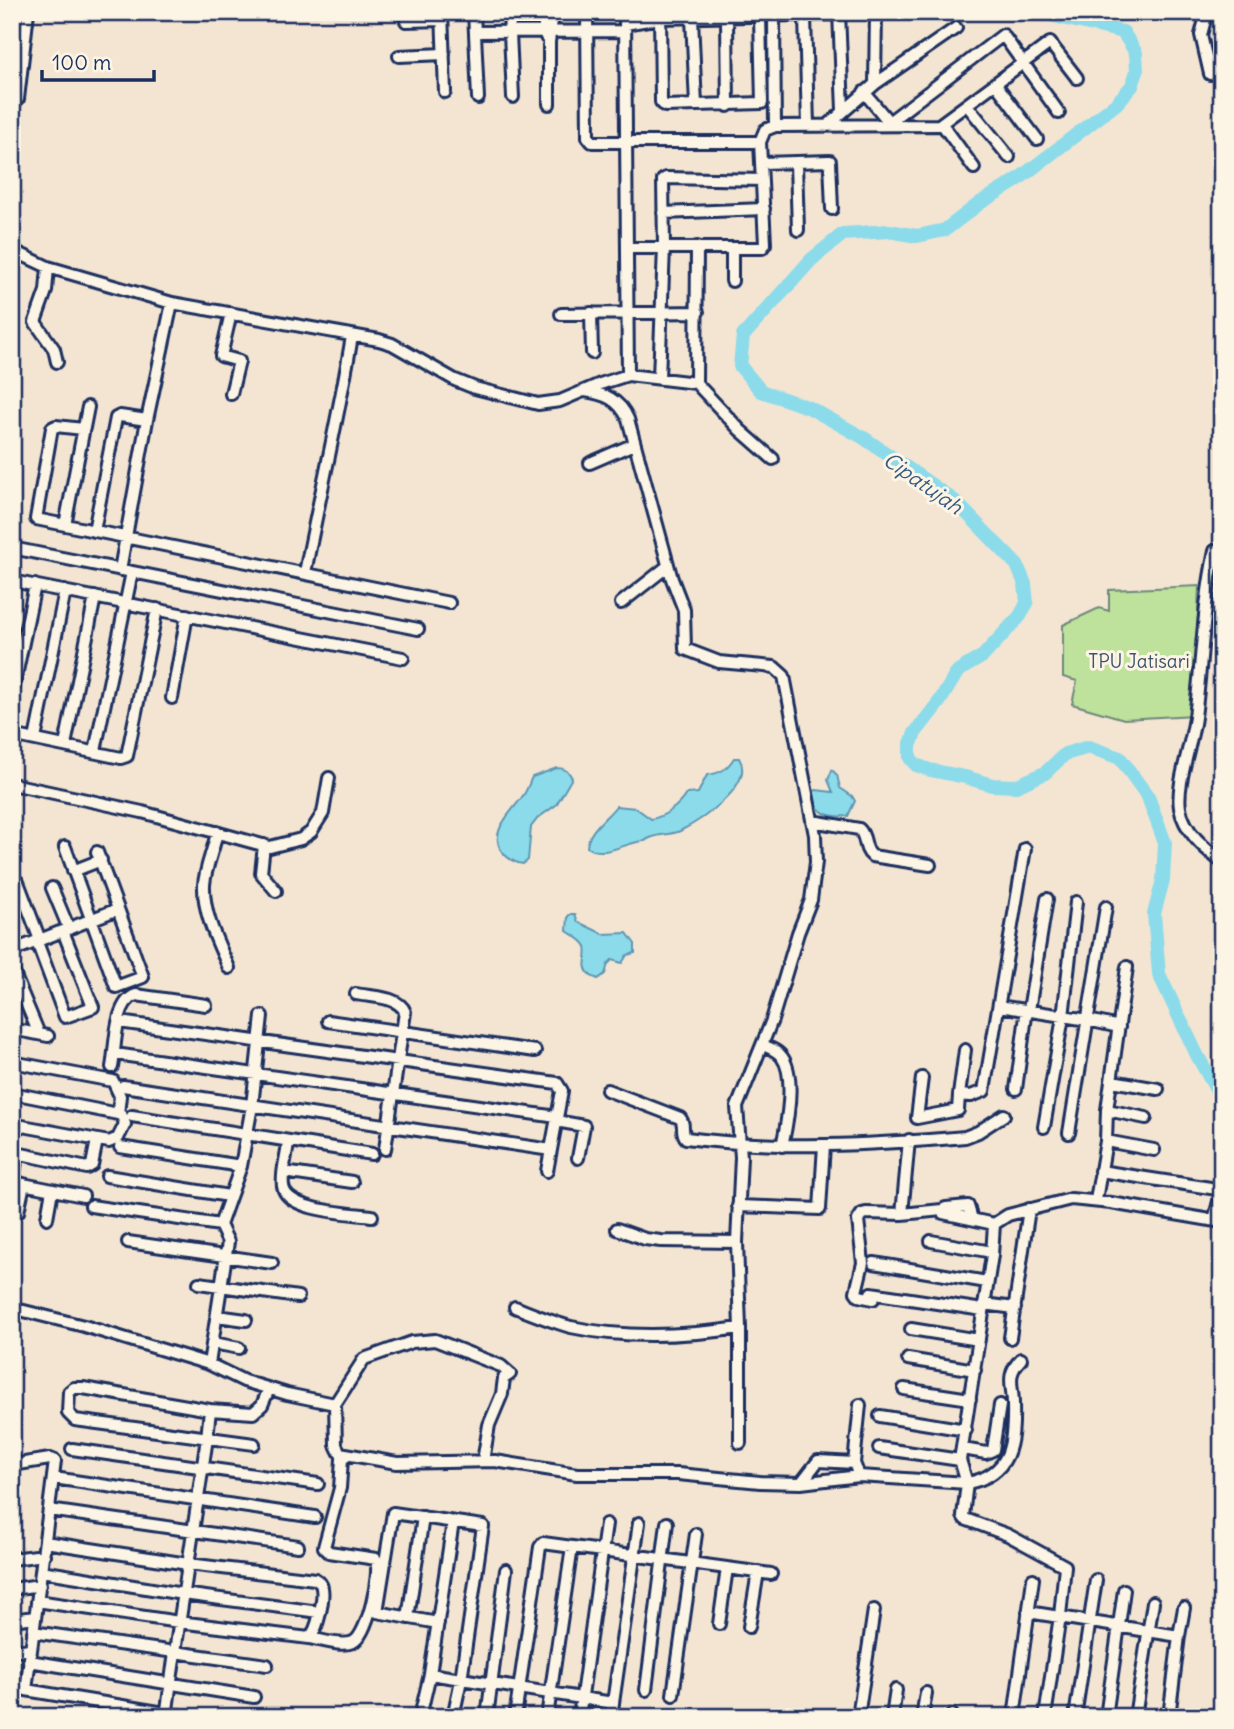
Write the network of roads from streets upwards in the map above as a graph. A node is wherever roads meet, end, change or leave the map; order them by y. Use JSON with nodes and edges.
{"nodes":[{"id":1,"x":28,"y":12,"type":"edge"},
{"id":2,"x":474,"y":12,"type":"edge"},
{"id":3,"x":509,"y":12,"type":"edge"},
{"id":4,"x":544,"y":12,"type":"edge"},
{"id":5,"x":553,"y":12,"type":"edge"},
{"id":6,"x":587,"y":12,"type":"edge"},
{"id":7,"x":876,"y":12,"type":"edge"},
{"id":8,"x":1207,"y":12,"type":"edge"},
{"id":9,"x":839,"y":13,"type":"edge"},
{"id":10,"x":773,"y":14,"type":"edge"},
{"id":11,"x":660,"y":15,"type":"edge"},
{"id":12,"x":442,"y":16,"type":"edge"},
{"id":13,"x":805,"y":16,"type":"junction"},
{"id":14,"x":692,"y":18,"type":"junction"},
{"id":15,"x":727,"y":18,"type":"junction"},
{"id":16,"x":760,"y":18,"type":"junction"},
{"id":17,"x":406,"y":21,"type":"dead end"},
{"id":18,"x":625,"y":22,"type":"edge"},
{"id":19,"x":956,"y":28,"type":"dead end"},
{"id":20,"x":509,"y":31,"type":"junction"},
{"id":21,"x":587,"y":32,"type":"junction"},
{"id":22,"x":475,"y":33,"type":"junction"},
{"id":23,"x":548,"y":35,"type":"junction"},
{"id":24,"x":444,"y":54,"type":"junction"},
{"id":25,"x":398,"y":56,"type":"dead end"},
{"id":26,"x":1023,"y":62,"type":"junction"},
{"id":27,"x":1210,"y":74,"type":"dead end"},
{"id":28,"x":1077,"y":78,"type":"dead end"},
{"id":29,"x":995,"y":83,"type":"junction"},
{"id":30,"x":874,"y":84,"type":"junction"},
{"id":31,"x":445,"y":92,"type":"dead end"},
{"id":32,"x":864,"y":92,"type":"junction"},
{"id":33,"x":513,"y":97,"type":"dead end"},
{"id":34,"x":18,"y":99,"type":"dead end"},
{"id":35,"x":478,"y":99,"type":"dead end"},
{"id":36,"x":549,"y":103,"type":"dead end"},
{"id":37,"x":696,"y":105,"type":"junction"},
{"id":38,"x":967,"y":105,"type":"junction"},
{"id":39,"x":729,"y":106,"type":"junction"},
{"id":40,"x":844,"y":110,"type":"junction"},
{"id":41,"x":1059,"y":113,"type":"dead end"},
{"id":42,"x":887,"y":124,"type":"junction"},
{"id":43,"x":942,"y":124,"type":"junction"},
{"id":44,"x":827,"y":126,"type":"junction"},
{"id":45,"x":775,"y":127,"type":"junction"},
{"id":46,"x":808,"y":127,"type":"junction"},
{"id":47,"x":1037,"y":139,"type":"dead end"},
{"id":48,"x":760,"y":142,"type":"junction"},
{"id":49,"x":626,"y":144,"type":"junction"},
{"id":50,"x":1009,"y":157,"type":"dead end"},
{"id":51,"x":762,"y":163,"type":"junction"},
{"id":52,"x":796,"y":163,"type":"junction"},
{"id":53,"x":974,"y":168,"type":"dead end"},
{"id":54,"x":762,"y":180,"type":"junction"},
{"id":55,"x":764,"y":209,"type":"junction"},
{"id":56,"x":832,"y":209,"type":"dead end"},
{"id":57,"x":663,"y":214,"type":"junction"},
{"id":58,"x":798,"y":230,"type":"dead end"},
{"id":59,"x":664,"y":247,"type":"junction"},
{"id":60,"x":697,"y":247,"type":"junction"},
{"id":61,"x":627,"y":248,"type":"junction"},
{"id":62,"x":732,"y":248,"type":"junction"},
{"id":63,"x":12,"y":250,"type":"edge"},
{"id":64,"x":48,"y":267,"type":"junction"},
{"id":65,"x":732,"y":281,"type":"dead end"},
{"id":66,"x":172,"y":303,"type":"junction"},
{"id":67,"x":698,"y":312,"type":"junction"},
{"id":68,"x":231,"y":313,"type":"junction"},
{"id":69,"x":590,"y":313,"type":"junction"},
{"id":70,"x":626,"y":313,"type":"junction"},
{"id":71,"x":663,"y":313,"type":"junction"},
{"id":72,"x":561,"y":314,"type":"dead end"},
{"id":73,"x":352,"y":336,"type":"junction"},
{"id":74,"x":592,"y":353,"type":"dead end"},
{"id":75,"x":57,"y":362,"type":"dead end"},
{"id":76,"x":628,"y":375,"type":"junction"},
{"id":77,"x":659,"y":378,"type":"junction"},
{"id":78,"x":696,"y":383,"type":"junction"},
{"id":79,"x":585,"y":391,"type":"junction"},
{"id":80,"x":231,"y":394,"type":"dead end"},
{"id":81,"x":88,"y":407,"type":"dead end"},
{"id":82,"x":146,"y":421,"type":"junction"},
{"id":83,"x":83,"y":429,"type":"junction"},
{"id":84,"x":634,"y":444,"type":"junction"},
{"id":85,"x":773,"y":460,"type":"dead end"},
{"id":86,"x":590,"y":463,"type":"dead end"},
{"id":87,"x":65,"y":525,"type":"junction"},
{"id":88,"x":94,"y":531,"type":"junction"},
{"id":89,"x":126,"y":537,"type":"junction"},
{"id":90,"x":12,"y":548,"type":"edge"},
{"id":91,"x":1222,"y":550,"type":"edge"},
{"id":92,"x":668,"y":566,"type":"junction"},
{"id":93,"x":126,"y":571,"type":"junction"},
{"id":94,"x":305,"y":573,"type":"junction"},
{"id":95,"x":12,"y":581,"type":"edge"},
{"id":96,"x":35,"y":585,"type":"junction"},
{"id":97,"x":65,"y":591,"type":"junction"},
{"id":98,"x":95,"y":597,"type":"junction"},
{"id":99,"x":125,"y":603,"type":"junction"},
{"id":100,"x":449,"y":603,"type":"dead end"},
{"id":101,"x":621,"y":603,"type":"dead end"},
{"id":102,"x":157,"y":609,"type":"junction"},
{"id":103,"x":187,"y":615,"type":"junction"},
{"id":104,"x":418,"y":629,"type":"dead end"},
{"id":105,"x":402,"y":658,"type":"dead end"},
{"id":106,"x":15,"y":668,"type":"edge"},
{"id":107,"x":12,"y":695,"type":"edge"},
{"id":108,"x":172,"y":698,"type":"dead end"},
{"id":109,"x":12,"y":735,"type":"edge"},
{"id":110,"x":35,"y":739,"type":"junction"},
{"id":111,"x":65,"y":745,"type":"junction"},
{"id":112,"x":95,"y":751,"type":"junction"},
{"id":113,"x":329,"y":778,"type":"dead end"},
{"id":114,"x":12,"y":784,"type":"edge"},
{"id":115,"x":812,"y":821,"type":"junction"},
{"id":116,"x":217,"y":832,"type":"junction"},
{"id":117,"x":264,"y":845,"type":"junction"},
{"id":118,"x":65,"y":847,"type":"dead end"},
{"id":119,"x":1025,"y":849,"type":"dead end"},
{"id":120,"x":1222,"y":862,"type":"edge"},
{"id":121,"x":930,"y":865,"type":"dead end"},
{"id":122,"x":73,"y":871,"type":"junction"},
{"id":123,"x":18,"y":882,"type":"dead end"},
{"id":124,"x":52,"y":888,"type":"dead end"},
{"id":125,"x":276,"y":891,"type":"dead end"},
{"id":126,"x":1047,"y":899,"type":"dead end"},
{"id":127,"x":1076,"y":902,"type":"dead end"},
{"id":128,"x":1106,"y":908,"type":"dead end"},
{"id":129,"x":118,"y":909,"type":"junction"},
{"id":130,"x":91,"y":920,"type":"junction"},
{"id":131,"x":66,"y":930,"type":"junction"},
{"id":132,"x":38,"y":941,"type":"junction"},
{"id":133,"x":12,"y":951,"type":"edge"},
{"id":134,"x":1127,"y":967,"type":"dead end"},
{"id":135,"x":229,"y":968,"type":"dead end"},
{"id":136,"x":12,"y":969,"type":"edge"},
{"id":137,"x":356,"y":994,"type":"dead end"},
{"id":138,"x":206,"y":1005,"type":"dead end"},
{"id":139,"x":999,"y":1006,"type":"junction"},
{"id":140,"x":1029,"y":1010,"type":"junction"},
{"id":141,"x":262,"y":1016,"type":"dead end"},
{"id":142,"x":1063,"y":1017,"type":"junction"},
{"id":143,"x":1088,"y":1020,"type":"junction"},
{"id":144,"x":328,"y":1021,"type":"dead end"},
{"id":145,"x":119,"y":1022,"type":"junction"},
{"id":146,"x":1119,"y":1027,"type":"junction"},
{"id":147,"x":12,"y":1029,"type":"edge"},
{"id":148,"x":402,"y":1032,"type":"junction"},
{"id":149,"x":259,"y":1043,"type":"junction"},
{"id":150,"x":763,"y":1045,"type":"junction"},
{"id":151,"x":536,"y":1051,"type":"dead end"},
{"id":152,"x":965,"y":1051,"type":"dead end"},
{"id":153,"x":115,"y":1054,"type":"junction"},
{"id":154,"x":12,"y":1062,"type":"edge"},
{"id":155,"x":397,"y":1063,"type":"junction"},
{"id":156,"x":112,"y":1067,"type":"dead end"},
{"id":157,"x":255,"y":1075,"type":"junction"},
{"id":158,"x":922,"y":1078,"type":"dead end"},
{"id":159,"x":1112,"y":1081,"type":"junction"},
{"id":160,"x":123,"y":1086,"type":"dead end"},
{"id":161,"x":1016,"y":1089,"type":"dead end"},
{"id":162,"x":1158,"y":1089,"type":"dead end"},
{"id":163,"x":607,"y":1090,"type":"dead end"},
{"id":164,"x":12,"y":1093,"type":"edge"},
{"id":165,"x":393,"y":1094,"type":"junction"},
{"id":166,"x":959,"y":1095,"type":"junction"},
{"id":167,"x":252,"y":1106,"type":"junction"},
{"id":168,"x":1107,"y":1110,"type":"junction"},
{"id":169,"x":118,"y":1114,"type":"junction"},
{"id":170,"x":1004,"y":1115,"type":"dead end"},
{"id":171,"x":132,"y":1116,"type":"dead end"},
{"id":172,"x":1146,"y":1118,"type":"dead end"},
{"id":173,"x":556,"y":1119,"type":"junction"},
{"id":174,"x":12,"y":1124,"type":"edge"},
{"id":175,"x":388,"y":1126,"type":"junction"},
{"id":176,"x":1044,"y":1127,"type":"dead end"},
{"id":177,"x":1069,"y":1133,"type":"dead end"},
{"id":178,"x":246,"y":1136,"type":"junction"},
{"id":179,"x":97,"y":1140,"type":"junction"},
{"id":180,"x":909,"y":1140,"type":"junction"},
{"id":181,"x":1106,"y":1141,"type":"junction"},
{"id":182,"x":288,"y":1142,"type":"junction"},
{"id":183,"x":740,"y":1145,"type":"junction"},
{"id":184,"x":824,"y":1145,"type":"junction"},
{"id":185,"x":782,"y":1146,"type":"junction"},
{"id":186,"x":120,"y":1147,"type":"dead end"},
{"id":187,"x":385,"y":1149,"type":"dead end"},
{"id":188,"x":551,"y":1150,"type":"junction"},
{"id":189,"x":1154,"y":1150,"type":"dead end"},
{"id":190,"x":15,"y":1153,"type":"edge"},
{"id":191,"x":372,"y":1154,"type":"dead end"},
{"id":192,"x":578,"y":1158,"type":"dead end"},
{"id":193,"x":241,"y":1166,"type":"junction"},
{"id":194,"x":547,"y":1171,"type":"dead end"},
{"id":195,"x":1100,"y":1171,"type":"junction"},
{"id":196,"x":284,"y":1172,"type":"junction"},
{"id":197,"x":107,"y":1176,"type":"dead end"},
{"id":198,"x":352,"y":1182,"type":"dead end"},
{"id":199,"x":24,"y":1184,"type":"junction"},
{"id":200,"x":52,"y":1190,"type":"junction"},
{"id":201,"x":83,"y":1196,"type":"dead end"},
{"id":202,"x":229,"y":1196,"type":"junction"},
{"id":203,"x":1096,"y":1200,"type":"junction"},
{"id":204,"x":91,"y":1206,"type":"dead end"},
{"id":205,"x":738,"y":1206,"type":"junction"},
{"id":206,"x":1029,"y":1209,"type":"junction"},
{"id":207,"x":18,"y":1212,"type":"dead end"},
{"id":208,"x":902,"y":1214,"type":"junction"},
{"id":209,"x":372,"y":1216,"type":"dead end"},
{"id":210,"x":47,"y":1218,"type":"dead end"},
{"id":211,"x":1218,"y":1221,"type":"edge"},
{"id":212,"x":994,"y":1224,"type":"junction"},
{"id":213,"x":220,"y":1225,"type":"junction"},
{"id":214,"x":617,"y":1229,"type":"dead end"},
{"id":215,"x":931,"y":1241,"type":"dead end"},
{"id":216,"x":128,"y":1242,"type":"dead end"},
{"id":217,"x":737,"y":1242,"type":"junction"},
{"id":218,"x":992,"y":1252,"type":"junction"},
{"id":219,"x":225,"y":1256,"type":"junction"},
{"id":220,"x":874,"y":1263,"type":"dead end"},
{"id":221,"x":272,"y":1264,"type":"dead end"},
{"id":222,"x":988,"y":1282,"type":"junction"},
{"id":223,"x":199,"y":1283,"type":"dead end"},
{"id":224,"x":220,"y":1286,"type":"junction"},
{"id":225,"x":298,"y":1297,"type":"dead end"},
{"id":226,"x":515,"y":1307,"type":"dead end"},
{"id":227,"x":983,"y":1307,"type":"junction"},
{"id":228,"x":12,"y":1308,"type":"edge"},
{"id":229,"x":1015,"y":1308,"type":"junction"},
{"id":230,"x":217,"y":1316,"type":"junction"},
{"id":231,"x":246,"y":1320,"type":"dead end"},
{"id":232,"x":740,"y":1328,"type":"junction"},
{"id":233,"x":911,"y":1329,"type":"dead end"},
{"id":234,"x":1010,"y":1338,"type":"dead end"},
{"id":235,"x":979,"y":1340,"type":"junction"},
{"id":236,"x":213,"y":1343,"type":"junction"},
{"id":237,"x":239,"y":1348,"type":"dead end"},
{"id":238,"x":908,"y":1359,"type":"dead end"},
{"id":239,"x":1021,"y":1359,"type":"dead end"},
{"id":240,"x":209,"y":1364,"type":"junction"},
{"id":241,"x":975,"y":1370,"type":"junction"},
{"id":242,"x":269,"y":1389,"type":"junction"},
{"id":243,"x":904,"y":1389,"type":"dead end"},
{"id":244,"x":970,"y":1399,"type":"junction"},
{"id":245,"x":335,"y":1405,"type":"junction"},
{"id":246,"x":860,"y":1405,"type":"dead end"},
{"id":247,"x":1000,"y":1405,"type":"dead end"},
{"id":248,"x":210,"y":1410,"type":"junction"},
{"id":249,"x":880,"y":1416,"type":"dead end"},
{"id":250,"x":966,"y":1430,"type":"junction"},
{"id":251,"x":207,"y":1438,"type":"junction"},
{"id":252,"x":740,"y":1443,"type":"dead end"},
{"id":253,"x":254,"y":1444,"type":"dead end"},
{"id":254,"x":879,"y":1448,"type":"dead end"},
{"id":255,"x":72,"y":1449,"type":"dead end"},
{"id":256,"x":961,"y":1455,"type":"junction"},
{"id":257,"x":347,"y":1456,"type":"junction"},
{"id":258,"x":483,"y":1461,"type":"junction"},
{"id":259,"x":854,"y":1463,"type":"junction"},
{"id":260,"x":12,"y":1465,"type":"edge"},
{"id":261,"x":202,"y":1467,"type":"junction"},
{"id":262,"x":859,"y":1476,"type":"junction"},
{"id":263,"x":54,"y":1478,"type":"junction"},
{"id":264,"x":802,"y":1483,"type":"junction"},
{"id":265,"x":967,"y":1483,"type":"junction"},
{"id":266,"x":318,"y":1484,"type":"dead end"},
{"id":267,"x":197,"y":1500,"type":"junction"},
{"id":268,"x":49,"y":1510,"type":"junction"},
{"id":269,"x":315,"y":1517,"type":"dead end"},
{"id":270,"x":423,"y":1517,"type":"junction"},
{"id":271,"x":453,"y":1522,"type":"junction"},
{"id":272,"x":639,"y":1523,"type":"dead end"},
{"id":273,"x":667,"y":1523,"type":"dead end"},
{"id":274,"x":606,"y":1524,"type":"dead end"},
{"id":275,"x":193,"y":1531,"type":"junction"},
{"id":276,"x":696,"y":1534,"type":"dead end"},
{"id":277,"x":45,"y":1542,"type":"junction"},
{"id":278,"x":298,"y":1546,"type":"dead end"},
{"id":279,"x":572,"y":1547,"type":"junction"},
{"id":280,"x":602,"y":1551,"type":"junction"},
{"id":281,"x":44,"y":1555,"type":"junction"},
{"id":282,"x":633,"y":1555,"type":"junction"},
{"id":283,"x":12,"y":1559,"type":"edge"},
{"id":284,"x":663,"y":1560,"type":"junction"},
{"id":285,"x":188,"y":1564,"type":"junction"},
{"id":286,"x":693,"y":1564,"type":"junction"},
{"id":287,"x":727,"y":1568,"type":"junction"},
{"id":288,"x":506,"y":1570,"type":"dead end"},
{"id":289,"x":41,"y":1572,"type":"junction"},
{"id":290,"x":758,"y":1572,"type":"junction"},
{"id":291,"x":771,"y":1574,"type":"dead end"},
{"id":292,"x":1033,"y":1579,"type":"dead end"},
{"id":293,"x":1096,"y":1580,"type":"dead end"},
{"id":294,"x":40,"y":1585,"type":"junction"},
{"id":295,"x":12,"y":1589,"type":"edge"},
{"id":296,"x":1124,"y":1590,"type":"dead end"},
{"id":297,"x":183,"y":1594,"type":"junction"},
{"id":298,"x":37,"y":1601,"type":"junction"},
{"id":299,"x":1153,"y":1602,"type":"dead end"},
{"id":300,"x":1184,"y":1608,"type":"dead end"},
{"id":301,"x":874,"y":1610,"type":"dead end"},
{"id":302,"x":319,"y":1612,"type":"junction"},
{"id":303,"x":1028,"y":1612,"type":"junction"},
{"id":304,"x":1060,"y":1616,"type":"junction"},
{"id":305,"x":35,"y":1617,"type":"junction"},
{"id":306,"x":408,"y":1618,"type":"junction"},
{"id":307,"x":12,"y":1620,"type":"edge"},
{"id":308,"x":1090,"y":1621,"type":"junction"},
{"id":309,"x":179,"y":1622,"type":"junction"},
{"id":310,"x":438,"y":1623,"type":"junction"},
{"id":311,"x":719,"y":1624,"type":"dead end"},
{"id":312,"x":1119,"y":1626,"type":"junction"},
{"id":313,"x":749,"y":1627,"type":"dead end"},
{"id":314,"x":1148,"y":1631,"type":"junction"},
{"id":315,"x":33,"y":1632,"type":"junction"},
{"id":316,"x":1179,"y":1636,"type":"junction"},
{"id":317,"x":309,"y":1638,"type":"junction"},
{"id":318,"x":31,"y":1649,"type":"junction"},
{"id":319,"x":12,"y":1651,"type":"edge"},
{"id":320,"x":175,"y":1652,"type":"junction"},
{"id":321,"x":29,"y":1661,"type":"junction"},
{"id":322,"x":267,"y":1665,"type":"dead end"},
{"id":323,"x":430,"y":1674,"type":"junction"},
{"id":324,"x":26,"y":1678,"type":"junction"},
{"id":325,"x":12,"y":1680,"type":"edge"},
{"id":326,"x":461,"y":1680,"type":"junction"},
{"id":327,"x":172,"y":1683,"type":"junction"},
{"id":328,"x":492,"y":1685,"type":"junction"},
{"id":329,"x":520,"y":1689,"type":"junction"},
{"id":330,"x":646,"y":1690,"type":"dead end"},
{"id":331,"x":896,"y":1690,"type":"dead end"},
{"id":332,"x":926,"y":1693,"type":"dead end"},
{"id":333,"x":550,"y":1694,"type":"junction"},
{"id":334,"x":673,"y":1695,"type":"dead end"},
{"id":335,"x":254,"y":1697,"type":"dead end"},
{"id":336,"x":582,"y":1699,"type":"junction"},
{"id":337,"x":613,"y":1703,"type":"junction"},
{"id":338,"x":166,"y":1716,"type":"edge"},
{"id":339,"x":189,"y":1717,"type":"edge"},
{"id":340,"x":420,"y":1717,"type":"edge"},
{"id":341,"x":453,"y":1717,"type":"edge"},
{"id":342,"x":487,"y":1717,"type":"edge"},
{"id":343,"x":515,"y":1717,"type":"edge"},
{"id":344,"x":547,"y":1717,"type":"edge"},
{"id":345,"x":579,"y":1717,"type":"edge"},
{"id":346,"x":611,"y":1717,"type":"edge"},
{"id":347,"x":858,"y":1717,"type":"edge"},
{"id":348,"x":891,"y":1717,"type":"edge"},
{"id":349,"x":922,"y":1717,"type":"edge"},
{"id":350,"x":1014,"y":1717,"type":"edge"},
{"id":351,"x":1045,"y":1717,"type":"edge"},
{"id":352,"x":1075,"y":1717,"type":"edge"},
{"id":353,"x":1105,"y":1717,"type":"edge"},
{"id":354,"x":1135,"y":1717,"type":"edge"},
{"id":355,"x":1169,"y":1717,"type":"edge"}],
"edges":[{"from":1,"to":34,"type":"street"},
{"from":2,"to":22,"type":"street"},
{"from":3,"to":20,"type":"street"},
{"from":4,"to":23,"type":"street"},
{"from":5,"to":23,"type":"street"},
{"from":6,"to":21,"type":"street"},
{"from":7,"to":30,"type":"street"},
{"from":8,"to":27,"type":"street"},
{"from":9,"to":13,"type":"street"},
{"from":9,"to":40,"type":"street"},
{"from":10,"to":13,"type":"street"},
{"from":10,"to":16,"type":"street"},
{"from":10,"to":45,"type":"street"},
{"from":11,"to":14,"type":"street"},
{"from":11,"to":18,"type":"street"},
{"from":11,"to":37,"type":"street"},
{"from":12,"to":17,"type":"street"},
{"from":12,"to":24,"type":"street"},
{"from":13,"to":46,"type":"street"},
{"from":14,"to":15,"type":"street"},
{"from":14,"to":37,"type":"street"},
{"from":15,"to":16,"type":"street"},
{"from":15,"to":39,"type":"street"},
{"from":16,"to":39,"type":"street"},
{"from":18,"to":21,"type":"street"},
{"from":18,"to":49,"type":"street"},
{"from":19,"to":30,"type":"street"},
{"from":20,"to":22,"type":"street"},
{"from":20,"to":23,"type":"street"},
{"from":20,"to":33,"type":"street"},
{"from":21,"to":23,"type":"street"},
{"from":21,"to":49,"type":"street"},
{"from":22,"to":35,"type":"street"},
{"from":23,"to":36,"type":"street"},
{"from":24,"to":25,"type":"street"},
{"from":24,"to":31,"type":"street"},
{"from":26,"to":28,"type":"street"},
{"from":26,"to":29,"type":"street"},
{"from":26,"to":41,"type":"street"},
{"from":26,"to":42,"type":"street"},
{"from":29,"to":38,"type":"street"},
{"from":29,"to":47,"type":"street"},
{"from":30,"to":32,"type":"street"},
{"from":32,"to":40,"type":"street"},
{"from":32,"to":42,"type":"street"},
{"from":37,"to":39,"type":"street"},
{"from":38,"to":43,"type":"street"},
{"from":38,"to":50,"type":"street"},
{"from":40,"to":44,"type":"street"},
{"from":42,"to":43,"type":"street"},
{"from":42,"to":44,"type":"street"},
{"from":43,"to":53,"type":"street"},
{"from":44,"to":46,"type":"street"},
{"from":45,"to":46,"type":"street"},
{"from":45,"to":48,"type":"street"},
{"from":48,"to":49,"type":"street"},
{"from":48,"to":51,"type":"street"},
{"from":49,"to":61,"type":"street"},
{"from":51,"to":52,"type":"street"},
{"from":51,"to":54,"type":"street"},
{"from":52,"to":56,"type":"street"},
{"from":52,"to":58,"type":"street"},
{"from":54,"to":55,"type":"street"},
{"from":54,"to":57,"type":"street"},
{"from":55,"to":57,"type":"street"},
{"from":55,"to":62,"type":"street"},
{"from":57,"to":59,"type":"street"},
{"from":59,"to":60,"type":"street"},
{"from":59,"to":61,"type":"street"},
{"from":59,"to":71,"type":"street"},
{"from":60,"to":62,"type":"street"},
{"from":60,"to":67,"type":"street"},
{"from":61,"to":70,"type":"street"},
{"from":62,"to":65,"type":"street"},
{"from":63,"to":64,"type":"street"},
{"from":64,"to":66,"type":"street"},
{"from":64,"to":75,"type":"street"},
{"from":66,"to":68,"type":"street"},
{"from":66,"to":82,"type":"street"},
{"from":67,"to":71,"type":"street"},
{"from":67,"to":78,"type":"street"},
{"from":68,"to":73,"type":"street"},
{"from":68,"to":80,"type":"street"},
{"from":69,"to":70,"type":"street"},
{"from":69,"to":72,"type":"street"},
{"from":69,"to":74,"type":"street"},
{"from":70,"to":71,"type":"street"},
{"from":70,"to":76,"type":"street"},
{"from":71,"to":77,"type":"street"},
{"from":73,"to":79,"type":"street"},
{"from":73,"to":94,"type":"street"},
{"from":76,"to":77,"type":"street"},
{"from":76,"to":79,"type":"street"},
{"from":77,"to":78,"type":"street"},
{"from":78,"to":85,"type":"street"},
{"from":79,"to":84,"type":"street"},
{"from":81,"to":83,"type":"street"},
{"from":82,"to":88,"type":"street"},
{"from":82,"to":89,"type":"street"},
{"from":83,"to":87,"type":"street"},
{"from":83,"to":87,"type":"street"},
{"from":84,"to":86,"type":"street"},
{"from":84,"to":92,"type":"street"},
{"from":87,"to":88,"type":"street"},
{"from":88,"to":89,"type":"street"},
{"from":89,"to":93,"type":"street"},
{"from":89,"to":94,"type":"street"},
{"from":90,"to":93,"type":"street"},
{"from":91,"to":120,"type":"street"},
{"from":92,"to":101,"type":"street"},
{"from":92,"to":115,"type":"street"},
{"from":93,"to":99,"type":"street"},
{"from":93,"to":104,"type":"street"},
{"from":94,"to":100,"type":"street"},
{"from":95,"to":96,"type":"street"},
{"from":96,"to":97,"type":"street"},
{"from":96,"to":106,"type":"street"},
{"from":97,"to":98,"type":"street"},
{"from":97,"to":110,"type":"street"},
{"from":98,"to":99,"type":"street"},
{"from":98,"to":111,"type":"street"},
{"from":99,"to":102,"type":"street"},
{"from":99,"to":112,"type":"street"},
{"from":102,"to":103,"type":"street"},
{"from":102,"to":112,"type":"street"},
{"from":103,"to":105,"type":"street"},
{"from":103,"to":108,"type":"street"},
{"from":106,"to":107,"type":"street"},
{"from":109,"to":110,"type":"street"},
{"from":110,"to":111,"type":"street"},
{"from":111,"to":112,"type":"street"},
{"from":113,"to":117,"type":"street"},
{"from":114,"to":116,"type":"street"},
{"from":115,"to":121,"type":"street"},
{"from":115,"to":150,"type":"street"},
{"from":116,"to":117,"type":"street"},
{"from":116,"to":135,"type":"street"},
{"from":117,"to":125,"type":"street"},
{"from":118,"to":122,"type":"street"},
{"from":119,"to":139,"type":"street"},
{"from":122,"to":129,"type":"street"},
{"from":122,"to":130,"type":"street"},
{"from":123,"to":132,"type":"street"},
{"from":124,"to":131,"type":"street"},
{"from":126,"to":140,"type":"street"},
{"from":127,"to":142,"type":"street"},
{"from":128,"to":143,"type":"street"},
{"from":129,"to":130,"type":"street"},
{"from":129,"to":130,"type":"street"},
{"from":130,"to":131,"type":"street"},
{"from":131,"to":132,"type":"street"},
{"from":131,"to":132,"type":"street"},
{"from":132,"to":133,"type":"street"},
{"from":134,"to":146,"type":"street"},
{"from":136,"to":147,"type":"street"},
{"from":137,"to":148,"type":"street"},
{"from":138,"to":145,"type":"street"},
{"from":139,"to":140,"type":"street"},
{"from":139,"to":166,"type":"street"},
{"from":140,"to":142,"type":"street"},
{"from":140,"to":161,"type":"street"},
{"from":141,"to":149,"type":"street"},
{"from":142,"to":143,"type":"street"},
{"from":142,"to":176,"type":"street"},
{"from":143,"to":146,"type":"street"},
{"from":143,"to":177,"type":"street"},
{"from":144,"to":148,"type":"street"},
{"from":145,"to":149,"type":"street"},
{"from":145,"to":153,"type":"street"},
{"from":146,"to":159,"type":"street"},
{"from":148,"to":151,"type":"street"},
{"from":148,"to":155,"type":"street"},
{"from":149,"to":155,"type":"street"},
{"from":149,"to":157,"type":"street"},
{"from":150,"to":183,"type":"street"},
{"from":150,"to":185,"type":"street"},
{"from":152,"to":166,"type":"street"},
{"from":153,"to":156,"type":"street"},
{"from":153,"to":157,"type":"street"},
{"from":154,"to":169,"type":"street"},
{"from":155,"to":165,"type":"street"},
{"from":155,"to":173,"type":"street"},
{"from":157,"to":165,"type":"street"},
{"from":157,"to":167,"type":"street"},
{"from":158,"to":166,"type":"street"},
{"from":159,"to":162,"type":"street"},
{"from":159,"to":168,"type":"street"},
{"from":160,"to":167,"type":"street"},
{"from":163,"to":183,"type":"street"},
{"from":164,"to":169,"type":"street"},
{"from":165,"to":173,"type":"street"},
{"from":165,"to":175,"type":"street"},
{"from":167,"to":175,"type":"street"},
{"from":167,"to":178,"type":"street"},
{"from":168,"to":172,"type":"street"},
{"from":168,"to":181,"type":"street"},
{"from":169,"to":179,"type":"street"},
{"from":170,"to":180,"type":"street"},
{"from":171,"to":178,"type":"street"},
{"from":173,"to":188,"type":"street"},
{"from":173,"to":192,"type":"street"},
{"from":174,"to":179,"type":"street"},
{"from":175,"to":187,"type":"street"},
{"from":175,"to":188,"type":"street"},
{"from":178,"to":182,"type":"street"},
{"from":178,"to":193,"type":"street"},
{"from":179,"to":190,"type":"street"},
{"from":180,"to":184,"type":"street"},
{"from":180,"to":208,"type":"street"},
{"from":181,"to":189,"type":"street"},
{"from":181,"to":195,"type":"street"},
{"from":182,"to":191,"type":"street"},
{"from":182,"to":196,"type":"street"},
{"from":183,"to":185,"type":"street"},
{"from":183,"to":205,"type":"street"},
{"from":184,"to":185,"type":"street"},
{"from":184,"to":205,"type":"street"},
{"from":186,"to":193,"type":"street"},
{"from":188,"to":194,"type":"street"},
{"from":190,"to":199,"type":"street"},
{"from":193,"to":202,"type":"street"},
{"from":195,"to":203,"type":"street"},
{"from":195,"to":211,"type":"street"},
{"from":196,"to":198,"type":"street"},
{"from":196,"to":209,"type":"street"},
{"from":197,"to":202,"type":"street"},
{"from":199,"to":200,"type":"street"},
{"from":199,"to":207,"type":"street"},
{"from":200,"to":201,"type":"street"},
{"from":200,"to":210,"type":"street"},
{"from":202,"to":213,"type":"street"},
{"from":203,"to":206,"type":"street"},
{"from":203,"to":211,"type":"street"},
{"from":204,"to":213,"type":"street"},
{"from":205,"to":217,"type":"street"},
{"from":206,"to":212,"type":"street"},
{"from":206,"to":229,"type":"street"},
{"from":208,"to":212,"type":"street"},
{"from":208,"to":227,"type":"street"},
{"from":212,"to":218,"type":"street"},
{"from":213,"to":219,"type":"street"},
{"from":214,"to":217,"type":"street"},
{"from":215,"to":218,"type":"street"},
{"from":216,"to":219,"type":"street"},
{"from":217,"to":232,"type":"street"},
{"from":218,"to":222,"type":"street"},
{"from":219,"to":221,"type":"street"},
{"from":219,"to":224,"type":"street"},
{"from":220,"to":222,"type":"street"},
{"from":222,"to":227,"type":"street"},
{"from":223,"to":224,"type":"street"},
{"from":224,"to":225,"type":"street"},
{"from":224,"to":230,"type":"street"},
{"from":226,"to":232,"type":"street"},
{"from":227,"to":229,"type":"street"},
{"from":227,"to":235,"type":"street"},
{"from":228,"to":240,"type":"street"},
{"from":229,"to":234,"type":"street"},
{"from":230,"to":231,"type":"street"},
{"from":230,"to":236,"type":"street"},
{"from":232,"to":252,"type":"street"},
{"from":233,"to":235,"type":"street"},
{"from":235,"to":241,"type":"street"},
{"from":236,"to":237,"type":"street"},
{"from":236,"to":240,"type":"street"},
{"from":238,"to":241,"type":"street"},
{"from":239,"to":265,"type":"street"},
{"from":240,"to":242,"type":"street"},
{"from":241,"to":244,"type":"street"},
{"from":242,"to":245,"type":"street"},
{"from":242,"to":248,"type":"street"},
{"from":243,"to":244,"type":"street"},
{"from":244,"to":250,"type":"street"},
{"from":245,"to":257,"type":"street"},
{"from":245,"to":258,"type":"street"},
{"from":246,"to":259,"type":"street"},
{"from":247,"to":256,"type":"street"},
{"from":248,"to":251,"type":"street"},
{"from":248,"to":251,"type":"street"},
{"from":249,"to":250,"type":"street"},
{"from":250,"to":256,"type":"street"},
{"from":251,"to":253,"type":"street"},
{"from":251,"to":261,"type":"street"},
{"from":254,"to":256,"type":"street"},
{"from":255,"to":261,"type":"street"},
{"from":256,"to":265,"type":"street"},
{"from":257,"to":258,"type":"street"},
{"from":257,"to":317,"type":"street"},
{"from":258,"to":264,"type":"street"},
{"from":259,"to":262,"type":"street"},
{"from":259,"to":264,"type":"street"},
{"from":260,"to":263,"type":"street"},
{"from":261,"to":266,"type":"street"},
{"from":261,"to":267,"type":"street"},
{"from":262,"to":264,"type":"street"},
{"from":262,"to":265,"type":"street"},
{"from":263,"to":267,"type":"street"},
{"from":263,"to":268,"type":"street"},
{"from":265,"to":304,"type":"street"},
{"from":267,"to":269,"type":"street"},
{"from":267,"to":275,"type":"street"},
{"from":268,"to":275,"type":"street"},
{"from":268,"to":277,"type":"street"},
{"from":270,"to":271,"type":"street"},
{"from":270,"to":306,"type":"street"},
{"from":270,"to":306,"type":"street"},
{"from":271,"to":310,"type":"street"},
{"from":271,"to":326,"type":"street"},
{"from":272,"to":282,"type":"street"},
{"from":273,"to":284,"type":"street"},
{"from":274,"to":280,"type":"street"},
{"from":275,"to":278,"type":"street"},
{"from":275,"to":285,"type":"street"},
{"from":276,"to":286,"type":"street"},
{"from":277,"to":281,"type":"street"},
{"from":277,"to":285,"type":"street"},
{"from":279,"to":280,"type":"street"},
{"from":279,"to":329,"type":"street"},
{"from":279,"to":333,"type":"street"},
{"from":280,"to":282,"type":"street"},
{"from":280,"to":336,"type":"street"},
{"from":281,"to":283,"type":"street"},
{"from":281,"to":289,"type":"street"},
{"from":282,"to":284,"type":"street"},
{"from":282,"to":337,"type":"street"},
{"from":284,"to":286,"type":"street"},
{"from":284,"to":330,"type":"street"},
{"from":285,"to":297,"type":"street"},
{"from":285,"to":302,"type":"street"},
{"from":286,"to":287,"type":"street"},
{"from":286,"to":334,"type":"street"},
{"from":287,"to":290,"type":"street"},
{"from":287,"to":311,"type":"street"},
{"from":288,"to":328,"type":"street"},
{"from":289,"to":294,"type":"street"},
{"from":289,"to":297,"type":"street"},
{"from":290,"to":291,"type":"street"},
{"from":290,"to":313,"type":"street"},
{"from":292,"to":303,"type":"street"},
{"from":293,"to":308,"type":"street"},
{"from":294,"to":295,"type":"street"},
{"from":294,"to":298,"type":"street"},
{"from":296,"to":312,"type":"street"},
{"from":297,"to":302,"type":"street"},
{"from":297,"to":309,"type":"street"},
{"from":298,"to":305,"type":"street"},
{"from":298,"to":309,"type":"street"},
{"from":299,"to":314,"type":"street"},
{"from":300,"to":316,"type":"street"},
{"from":301,"to":347,"type":"street"},
{"from":302,"to":317,"type":"street"},
{"from":303,"to":304,"type":"street"},
{"from":303,"to":350,"type":"street"},
{"from":304,"to":308,"type":"street"},
{"from":304,"to":351,"type":"street"},
{"from":305,"to":307,"type":"street"},
{"from":305,"to":315,"type":"street"},
{"from":306,"to":310,"type":"street"},
{"from":308,"to":312,"type":"street"},
{"from":308,"to":352,"type":"street"},
{"from":309,"to":317,"type":"street"},
{"from":309,"to":320,"type":"street"},
{"from":310,"to":323,"type":"street"},
{"from":312,"to":314,"type":"street"},
{"from":312,"to":353,"type":"street"},
{"from":314,"to":316,"type":"street"},
{"from":314,"to":354,"type":"street"},
{"from":315,"to":318,"type":"street"},
{"from":315,"to":320,"type":"street"},
{"from":316,"to":355,"type":"street"},
{"from":318,"to":319,"type":"street"},
{"from":318,"to":321,"type":"street"},
{"from":320,"to":322,"type":"street"},
{"from":320,"to":327,"type":"street"},
{"from":321,"to":324,"type":"street"},
{"from":321,"to":327,"type":"street"},
{"from":323,"to":326,"type":"street"},
{"from":323,"to":340,"type":"street"},
{"from":324,"to":325,"type":"street"},
{"from":324,"to":338,"type":"street"},
{"from":326,"to":328,"type":"street"},
{"from":326,"to":341,"type":"street"},
{"from":327,"to":335,"type":"street"},
{"from":327,"to":338,"type":"street"},
{"from":328,"to":329,"type":"street"},
{"from":328,"to":342,"type":"street"},
{"from":329,"to":333,"type":"street"},
{"from":329,"to":343,"type":"street"},
{"from":331,"to":348,"type":"street"},
{"from":332,"to":349,"type":"street"},
{"from":333,"to":336,"type":"street"},
{"from":333,"to":344,"type":"street"},
{"from":336,"to":337,"type":"street"},
{"from":336,"to":345,"type":"street"},
{"from":337,"to":346,"type":"street"},
{"from":338,"to":339,"type":"street"}]}
